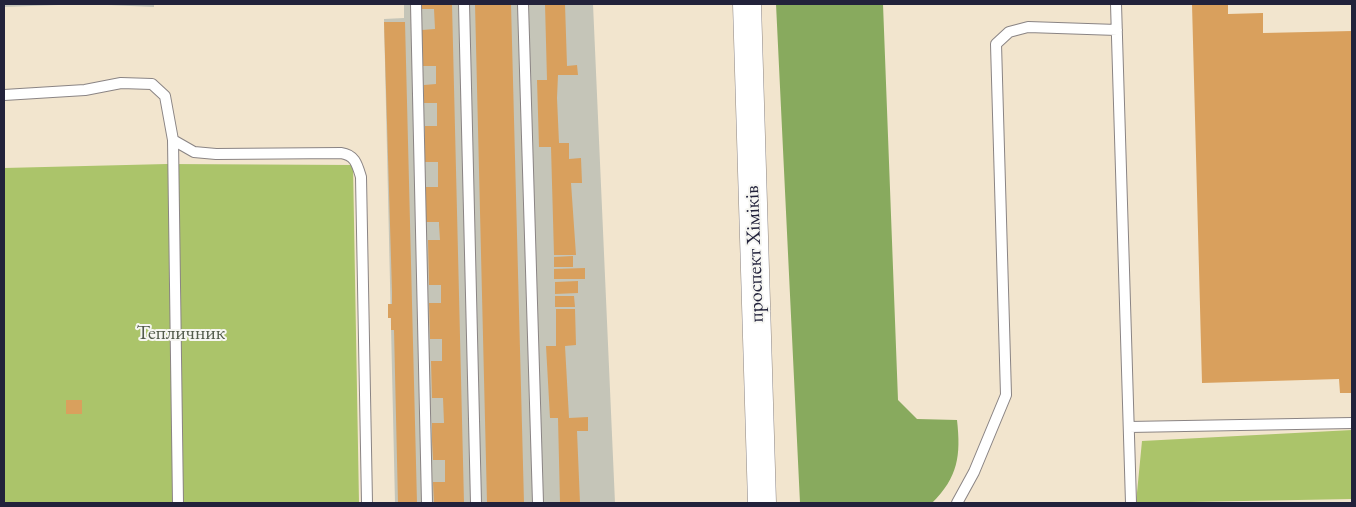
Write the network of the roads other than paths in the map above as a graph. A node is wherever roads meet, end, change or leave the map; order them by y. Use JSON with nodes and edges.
{"nodes":[{"id":1,"x":416,"y":4,"type":"edge"},
{"id":2,"x":464,"y":4,"type":"edge"},
{"id":3,"x":523,"y":4,"type":"edge"},
{"id":4,"x":747,"y":4,"type":"edge"},
{"id":5,"x":1116,"y":4,"type":"edge"},
{"id":6,"x":1117,"y":30,"type":"junction"},
{"id":7,"x":4,"y":95,"type":"edge"},
{"id":8,"x":173,"y":140,"type":"junction"},
{"id":9,"x":1352,"y":423,"type":"edge"},
{"id":10,"x":1129,"y":427,"type":"junction"},
{"id":11,"x":178,"y":503,"type":"edge"},
{"id":12,"x":367,"y":503,"type":"edge"},
{"id":13,"x":427,"y":503,"type":"edge"},
{"id":14,"x":476,"y":503,"type":"edge"},
{"id":15,"x":538,"y":503,"type":"edge"},
{"id":16,"x":762,"y":503,"type":"edge"},
{"id":17,"x":957,"y":503,"type":"edge"},
{"id":18,"x":1131,"y":503,"type":"edge"}],
"edges":[{"from":1,"to":13,"type":"lane"},
{"from":2,"to":14,"type":"lane"},
{"from":3,"to":15,"type":"lane"},
{"from":4,"to":16,"type":"main road","name":"проспект Хіміків"},
{"from":5,"to":6,"type":"lane"},
{"from":6,"to":10,"type":"lane"},
{"from":6,"to":17,"type":"lane"},
{"from":7,"to":8,"type":"lane"},
{"from":8,"to":11,"type":"lane"},
{"from":8,"to":12,"type":"lane"},
{"from":9,"to":10,"type":"lane"},
{"from":10,"to":18,"type":"lane"}]}
